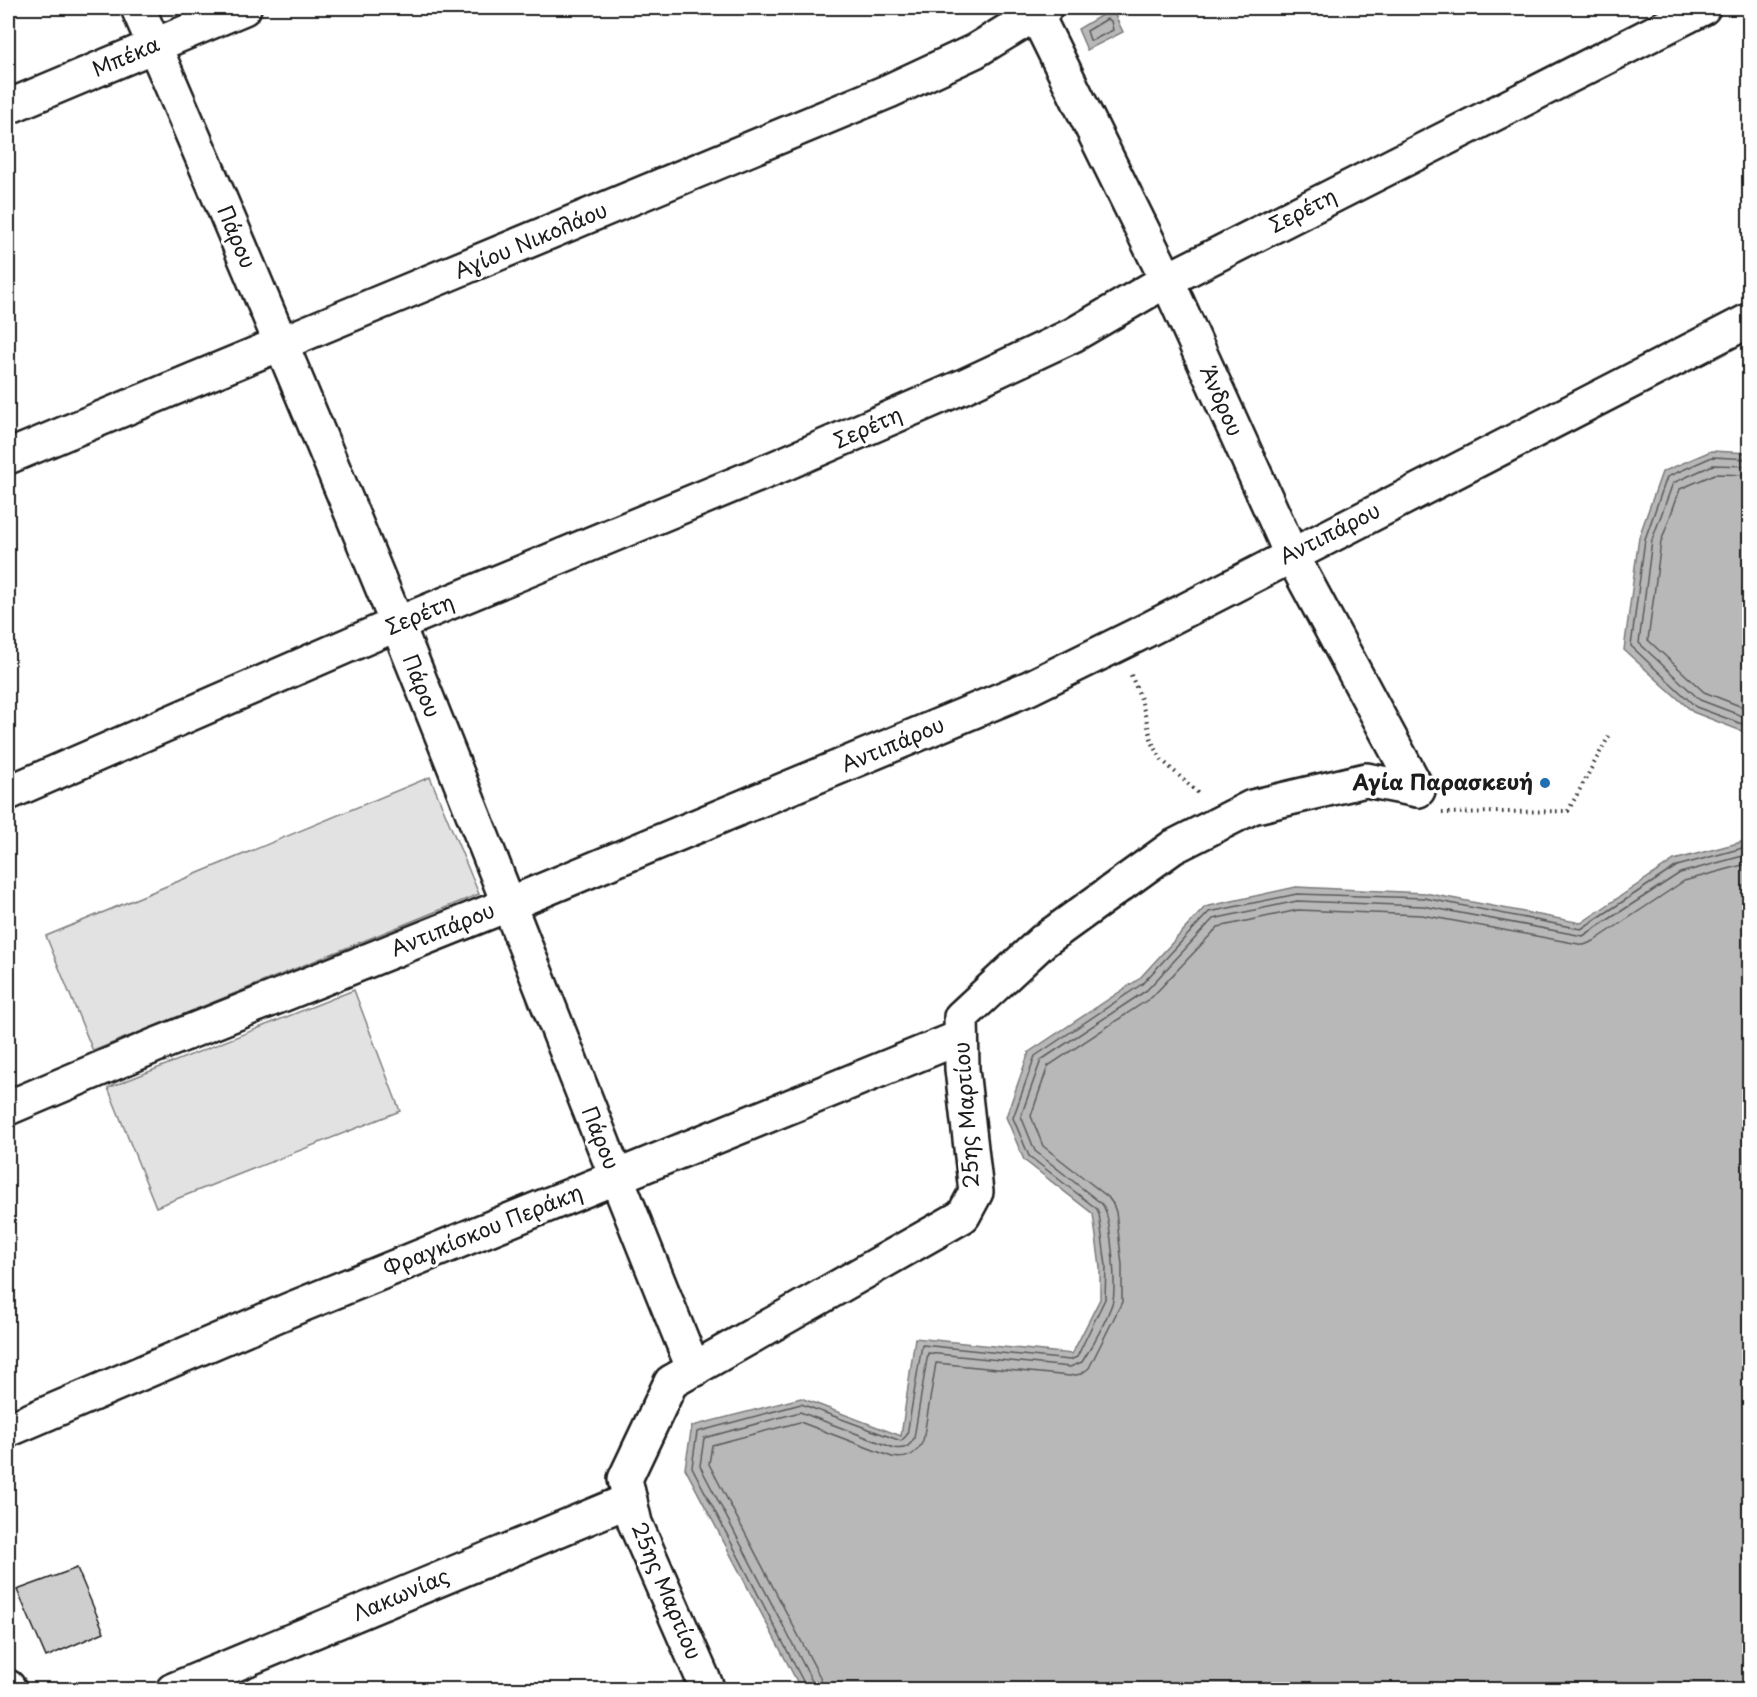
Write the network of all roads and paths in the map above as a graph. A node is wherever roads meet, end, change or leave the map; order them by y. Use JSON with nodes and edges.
{"nodes":[{"id":1,"x":138,"y":8,"type":"edge"},
{"id":2,"x":244,"y":8,"type":"edge"},
{"id":3,"x":1703,"y":8,"type":"edge"},
{"id":4,"x":1038,"y":9,"type":"edge"},
{"id":5,"x":154,"y":44,"type":"junction"},
{"id":6,"x":8,"y":107,"type":"edge"},
{"id":7,"x":1167,"y":280,"type":"junction"},
{"id":8,"x":1749,"y":320,"type":"edge"},
{"id":9,"x":282,"y":345,"type":"junction"},
{"id":10,"x":8,"y":457,"type":"edge"},
{"id":11,"x":1291,"y":554,"type":"junction"},
{"id":12,"x":397,"y":624,"type":"junction"},
{"id":13,"x":1119,"y":644,"type":"junction"},
{"id":14,"x":1609,"y":736,"type":"dead end"},
{"id":15,"x":1418,"y":790,"type":"junction"},
{"id":16,"x":8,"y":793,"type":"edge"},
{"id":17,"x":1221,"y":822,"type":"junction"},
{"id":18,"x":507,"y":905,"type":"junction"},
{"id":19,"x":961,"y":1037,"type":"junction"},
{"id":20,"x":8,"y":1108,"type":"edge"},
{"id":21,"x":615,"y":1176,"type":"junction"},
{"id":22,"x":694,"y":1370,"type":"junction"},
{"id":23,"x":8,"y":1430,"type":"edge"},
{"id":24,"x":630,"y":1500,"type":"junction"},
{"id":25,"x":173,"y":1689,"type":"edge"},
{"id":26,"x":708,"y":1689,"type":"edge"}],
"edges":[{"from":1,"to":5,"type":"street","name":"Πάρου"},
{"from":2,"to":5,"type":"street","name":"Μπέκα"},
{"from":3,"to":7,"type":"street","name":"Σερέτη"},
{"from":4,"to":7,"type":"street","name":"Άνδρου"},
{"from":4,"to":9,"type":"street","name":"Αγίου Νικολάου"},
{"from":5,"to":6,"type":"street","name":"Μπέκα"},
{"from":5,"to":9,"type":"street","name":"Πάρου"},
{"from":7,"to":11,"type":"street","name":"Άνδρου"},
{"from":7,"to":12,"type":"street","name":"Σερέτη"},
{"from":8,"to":11,"type":"street","name":"Αντιπάρου"},
{"from":9,"to":10,"type":"street","name":"Αγίου Νικολάου"},
{"from":9,"to":12,"type":"street","name":"Πάρου"},
{"from":11,"to":13,"type":"street","name":"Αντιπάρου"},
{"from":11,"to":15,"type":"street","name":"Άνδρου"},
{"from":12,"to":16,"type":"street","name":"Σερέτη"},
{"from":12,"to":18,"type":"street","name":"Πάρου"},
{"from":13,"to":17,"type":"path"},
{"from":13,"to":18,"type":"street","name":"Αντιπάρου"},
{"from":14,"to":15,"type":"path"},
{"from":15,"to":17,"type":"street","name":"25ης Μαρτίου"},
{"from":17,"to":19,"type":"street","name":"25ης Μαρτίου"},
{"from":18,"to":20,"type":"street","name":"Αντιπάρου"},
{"from":18,"to":21,"type":"street","name":"Πάρου"},
{"from":19,"to":21,"type":"street","name":"Φραγκίσκου Περάκη"},
{"from":19,"to":22,"type":"street","name":"25ης Μαρτίου"},
{"from":21,"to":22,"type":"street","name":"Πάρου"},
{"from":21,"to":23,"type":"street","name":"Φραγκίσκου Περάκη"},
{"from":22,"to":24,"type":"street","name":"25ης Μαρτίου"},
{"from":24,"to":25,"type":"street","name":"Λακωνίας"},
{"from":24,"to":26,"type":"street","name":"25ης Μαρτίου"}]}
